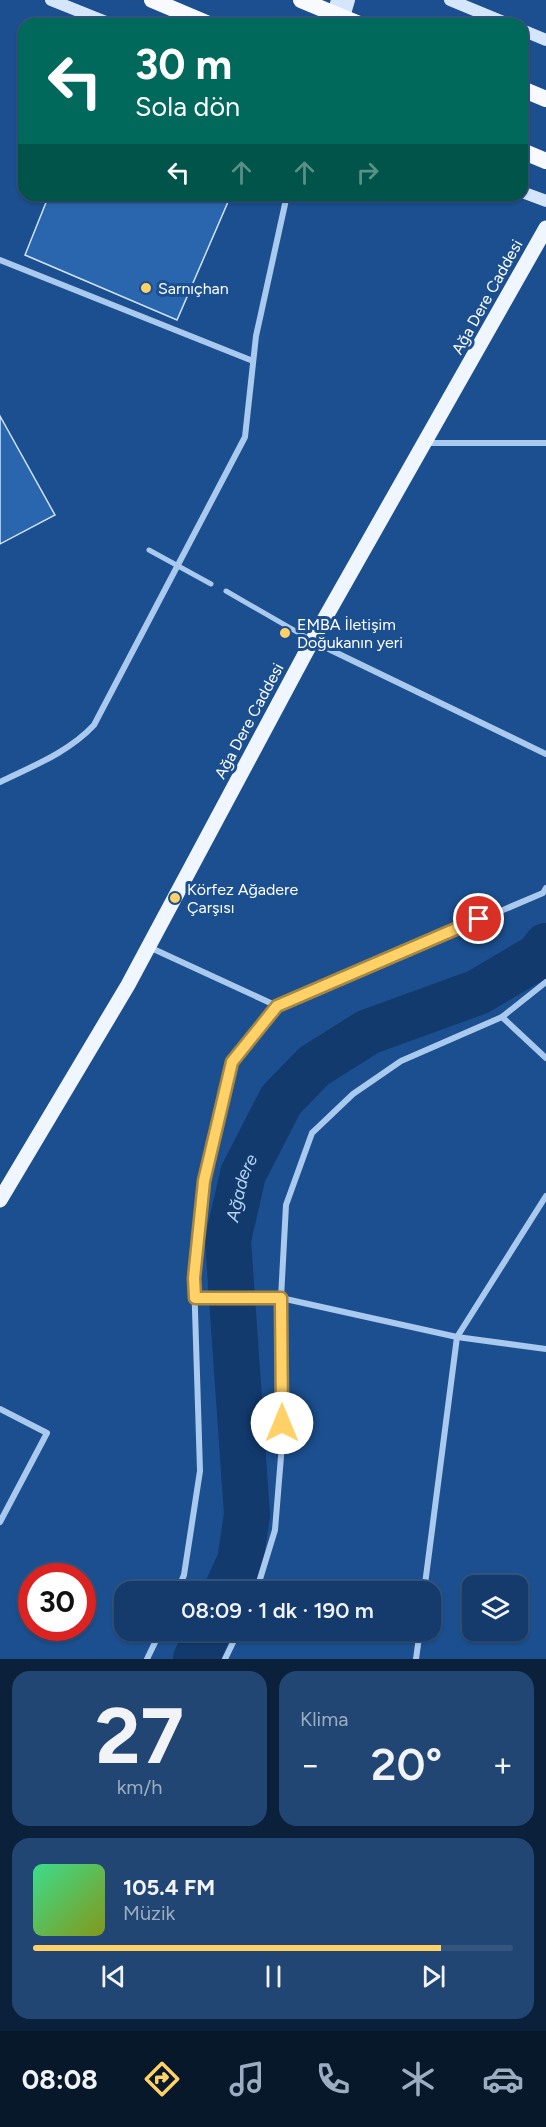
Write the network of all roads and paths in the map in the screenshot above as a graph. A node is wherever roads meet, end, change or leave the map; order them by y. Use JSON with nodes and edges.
{"nodes":[{"id":1,"x":51,"y":0,"type":"edge"},
{"id":2,"x":152,"y":0,"type":"edge"},
{"id":3,"x":301,"y":0,"type":"edge"},
{"id":4,"x":337,"y":0,"type":"edge"},
{"id":5,"x":349,"y":0,"type":"edge"},
{"id":6,"x":450,"y":0,"type":"edge"},
{"id":7,"x":96,"y":18,"type":"edge"},
{"id":8,"x":195,"y":18,"type":"edge"},
{"id":9,"x":332,"y":18,"type":"edge"},
{"id":10,"x":344,"y":18,"type":"edge"},
{"id":11,"x":344,"y":18,"type":"edge"},
{"id":12,"x":494,"y":18,"type":"edge"},
{"id":13,"x":528,"y":32,"type":"edge"},
{"id":14,"x":546,"y":40,"type":"edge"},
{"id":15,"x":528,"y":92,"type":"edge"},
{"id":16,"x":546,"y":99,"type":"edge"},
{"id":17,"x":528,"y":154,"type":"edge"},
{"id":18,"x":546,"y":161,"type":"edge"},
{"id":19,"x":528,"y":194,"type":"edge"},
{"id":20,"x":286,"y":201,"type":"edge"},
{"id":21,"x":546,"y":201,"type":"edge"},
{"id":22,"x":546,"y":228,"type":"edge"},
{"id":23,"x":0,"y":260,"type":"edge"},
{"id":24,"x":253,"y":361,"type":"junction"},
{"id":25,"x":426,"y":443,"type":"junction"},
{"id":26,"x":546,"y":444,"type":"edge"},
{"id":27,"x":148,"y":550,"type":"dead end"},
{"id":28,"x":211,"y":584,"type":"dead end"},
{"id":29,"x":226,"y":591,"type":"dead end"},
{"id":30,"x":312,"y":641,"type":"junction"},
{"id":31,"x":546,"y":754,"type":"edge"},
{"id":32,"x":0,"y":782,"type":"edge"},
{"id":33,"x":546,"y":888,"type":"edge"},
{"id":34,"x":149,"y":946,"type":"junction"},
{"id":35,"x":546,"y":982,"type":"edge"},
{"id":36,"x":277,"y":1006,"type":"junction"},
{"id":37,"x":502,"y":1017,"type":"junction"},
{"id":38,"x":546,"y":1058,"type":"edge"},
{"id":39,"x":546,"y":1196,"type":"edge"},
{"id":40,"x":0,"y":1200,"type":"edge"},
{"id":41,"x":196,"y":1298,"type":"junction"},
{"id":42,"x":280,"y":1298,"type":"junction"},
{"id":43,"x":457,"y":1337,"type":"junction"},
{"id":44,"x":546,"y":1349,"type":"edge"},
{"id":45,"x":0,"y":1409,"type":"edge"},
{"id":46,"x":0,"y":1522,"type":"edge"},
{"id":47,"x":182,"y":1581,"type":"edge"},
{"id":48,"x":259,"y":1581,"type":"edge"},
{"id":49,"x":425,"y":1581,"type":"edge"},
{"id":50,"x":156,"y":1641,"type":"edge"},
{"id":51,"x":234,"y":1641,"type":"edge"},
{"id":52,"x":418,"y":1641,"type":"edge"},
{"id":53,"x":147,"y":1659,"type":"edge"},
{"id":54,"x":225,"y":1659,"type":"edge"},
{"id":55,"x":416,"y":1659,"type":"edge"}],
"edges":[{"from":1,"to":7,"type":"main road"},
{"from":2,"to":8,"type":"highway"},
{"from":3,"to":10,"type":"highway","bridge":true},
{"from":4,"to":9,"type":"main road"},
{"from":5,"to":11,"type":"main road"},
{"from":6,"to":12,"type":"main road"},
{"from":13,"to":14,"type":"main road"},
{"from":15,"to":16,"type":"highway"},
{"from":17,"to":18,"type":"highway"},
{"from":19,"to":21,"type":"main road"},
{"from":20,"to":24,"type":"street"},
{"from":22,"to":25,"type":"main road","name":"Ağa Dere Caddesi"},
{"from":23,"to":24,"type":"street"},
{"from":24,"to":32,"type":"street"},
{"from":25,"to":26,"type":"street"},
{"from":25,"to":30,"type":"main road","name":"Ağa Dere Caddesi"},
{"from":27,"to":28,"type":"street","bridge":true},
{"from":29,"to":30,"type":"street"},
{"from":30,"to":31,"type":"street"},
{"from":30,"to":34,"type":"main road","name":"Ağa Dere Caddesi"},
{"from":33,"to":36,"type":"street"},
{"from":34,"to":36,"type":"street"},
{"from":34,"to":40,"type":"main road","name":"Ağa Dere Caddesi"},
{"from":35,"to":37,"type":"street"},
{"from":36,"to":41,"type":"street"},
{"from":37,"to":38,"type":"street"},
{"from":37,"to":42,"type":"street"},
{"from":39,"to":43,"type":"street"},
{"from":41,"to":42,"type":"street"},
{"from":41,"to":47,"type":"street"},
{"from":42,"to":43,"type":"street"},
{"from":42,"to":48,"type":"street"},
{"from":43,"to":44,"type":"street"},
{"from":43,"to":49,"type":"street"},
{"from":45,"to":46,"type":"street"},
{"from":50,"to":53,"type":"street"},
{"from":51,"to":54,"type":"street"},
{"from":52,"to":55,"type":"street"}]}
